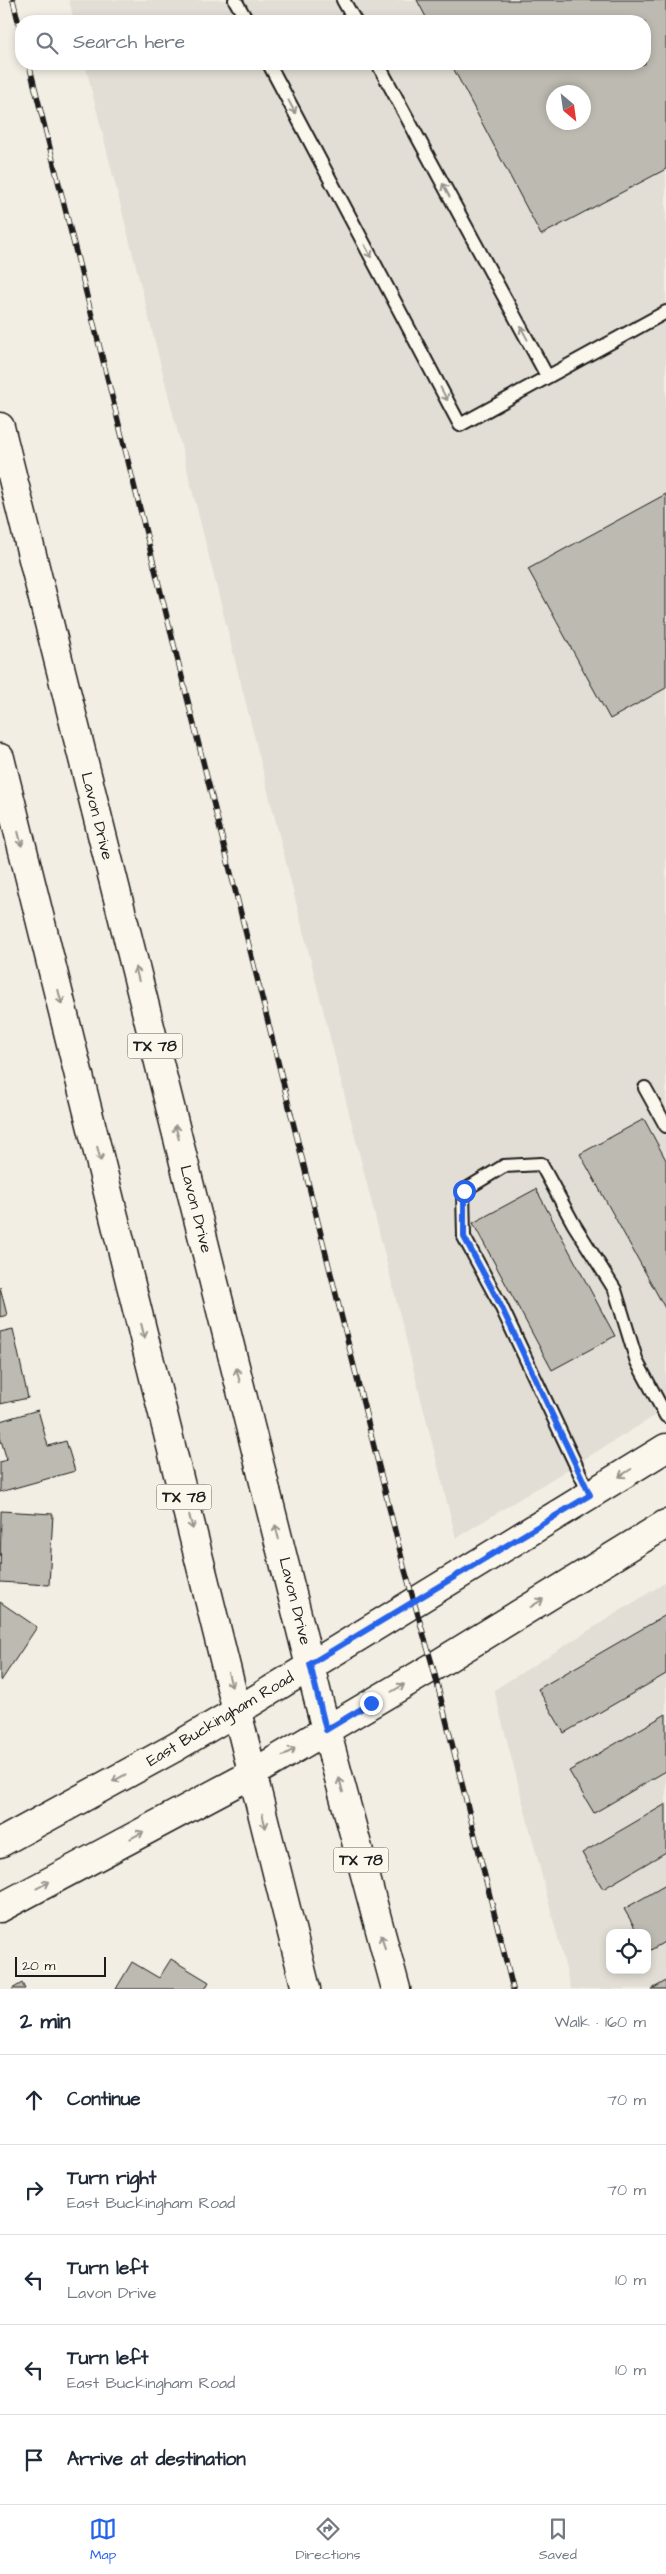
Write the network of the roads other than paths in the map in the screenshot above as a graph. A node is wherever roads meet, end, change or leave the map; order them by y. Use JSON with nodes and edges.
{"nodes":[{"id":1,"x":235,"y":0,"type":"edge"},
{"id":2,"x":343,"y":0,"type":"edge"},
{"id":3,"x":244,"y":15,"type":"edge"},
{"id":4,"x":352,"y":15,"type":"edge"},
{"id":5,"x":272,"y":70,"type":"edge"},
{"id":6,"x":381,"y":70,"type":"edge"},
{"id":7,"x":666,"y":312,"type":"edge"},
{"id":8,"x":547,"y":376,"type":"junction"},
{"id":9,"x":0,"y":427,"type":"edge"},
{"id":10,"x":0,"y":758,"type":"edge"},
{"id":11,"x":645,"y":1088,"type":"dead end"},
{"id":12,"x":666,"y":1126,"type":"edge"},
{"id":13,"x":666,"y":1416,"type":"edge"},
{"id":14,"x":666,"y":1448,"type":"edge"},
{"id":15,"x":590,"y":1495,"type":"junction"},
{"id":16,"x":666,"y":1524,"type":"edge"},
{"id":17,"x":310,"y":1664,"type":"junction"},
{"id":18,"x":238,"y":1711,"type":"junction"},
{"id":19,"x":326,"y":1730,"type":"junction"},
{"id":20,"x":252,"y":1774,"type":"junction"},
{"id":21,"x":0,"y":1843,"type":"edge"},
{"id":22,"x":0,"y":1908,"type":"edge"},
{"id":23,"x":306,"y":1989,"type":"edge"},
{"id":24,"x":396,"y":1989,"type":"edge"}],
"edges":[{"from":1,"to":3,"type":"lane"},
{"from":2,"to":4,"type":"lane"},
{"from":5,"to":8,"type":"lane","one_way":true},
{"from":8,"to":6,"type":"lane","one_way":true},
{"from":7,"to":8,"type":"lane"},
{"from":17,"to":9,"type":"main road","name":"Lavon Drive","number":"TX 78","one_way":true},
{"from":10,"to":18,"type":"main road","number":"TX 78","one_way":true},
{"from":11,"to":12,"type":"lane"},
{"from":13,"to":15,"type":"lane"},
{"from":14,"to":15,"type":"main road","name":"East Buckingham Road","one_way":true},
{"from":15,"to":17,"type":"main road","name":"East Buckingham Road"},
{"from":19,"to":16,"type":"main road","one_way":true},
{"from":17,"to":18,"type":"main road","name":"East Buckingham Road"},
{"from":17,"to":19,"type":"main road","name":"Lavon Drive","number":"TX 78"},
{"from":18,"to":20,"type":"main road","number":"TX 78"},
{"from":18,"to":21,"type":"main road","name":"East Buckingham Road","one_way":true},
{"from":20,"to":19,"type":"main road","one_way":true},
{"from":24,"to":19,"type":"main road","name":"Lavon Drive","number":"TX 78","one_way":true},
{"from":22,"to":20,"type":"main road","one_way":true},
{"from":20,"to":23,"type":"main road","number":"TX 78","one_way":true}]}
